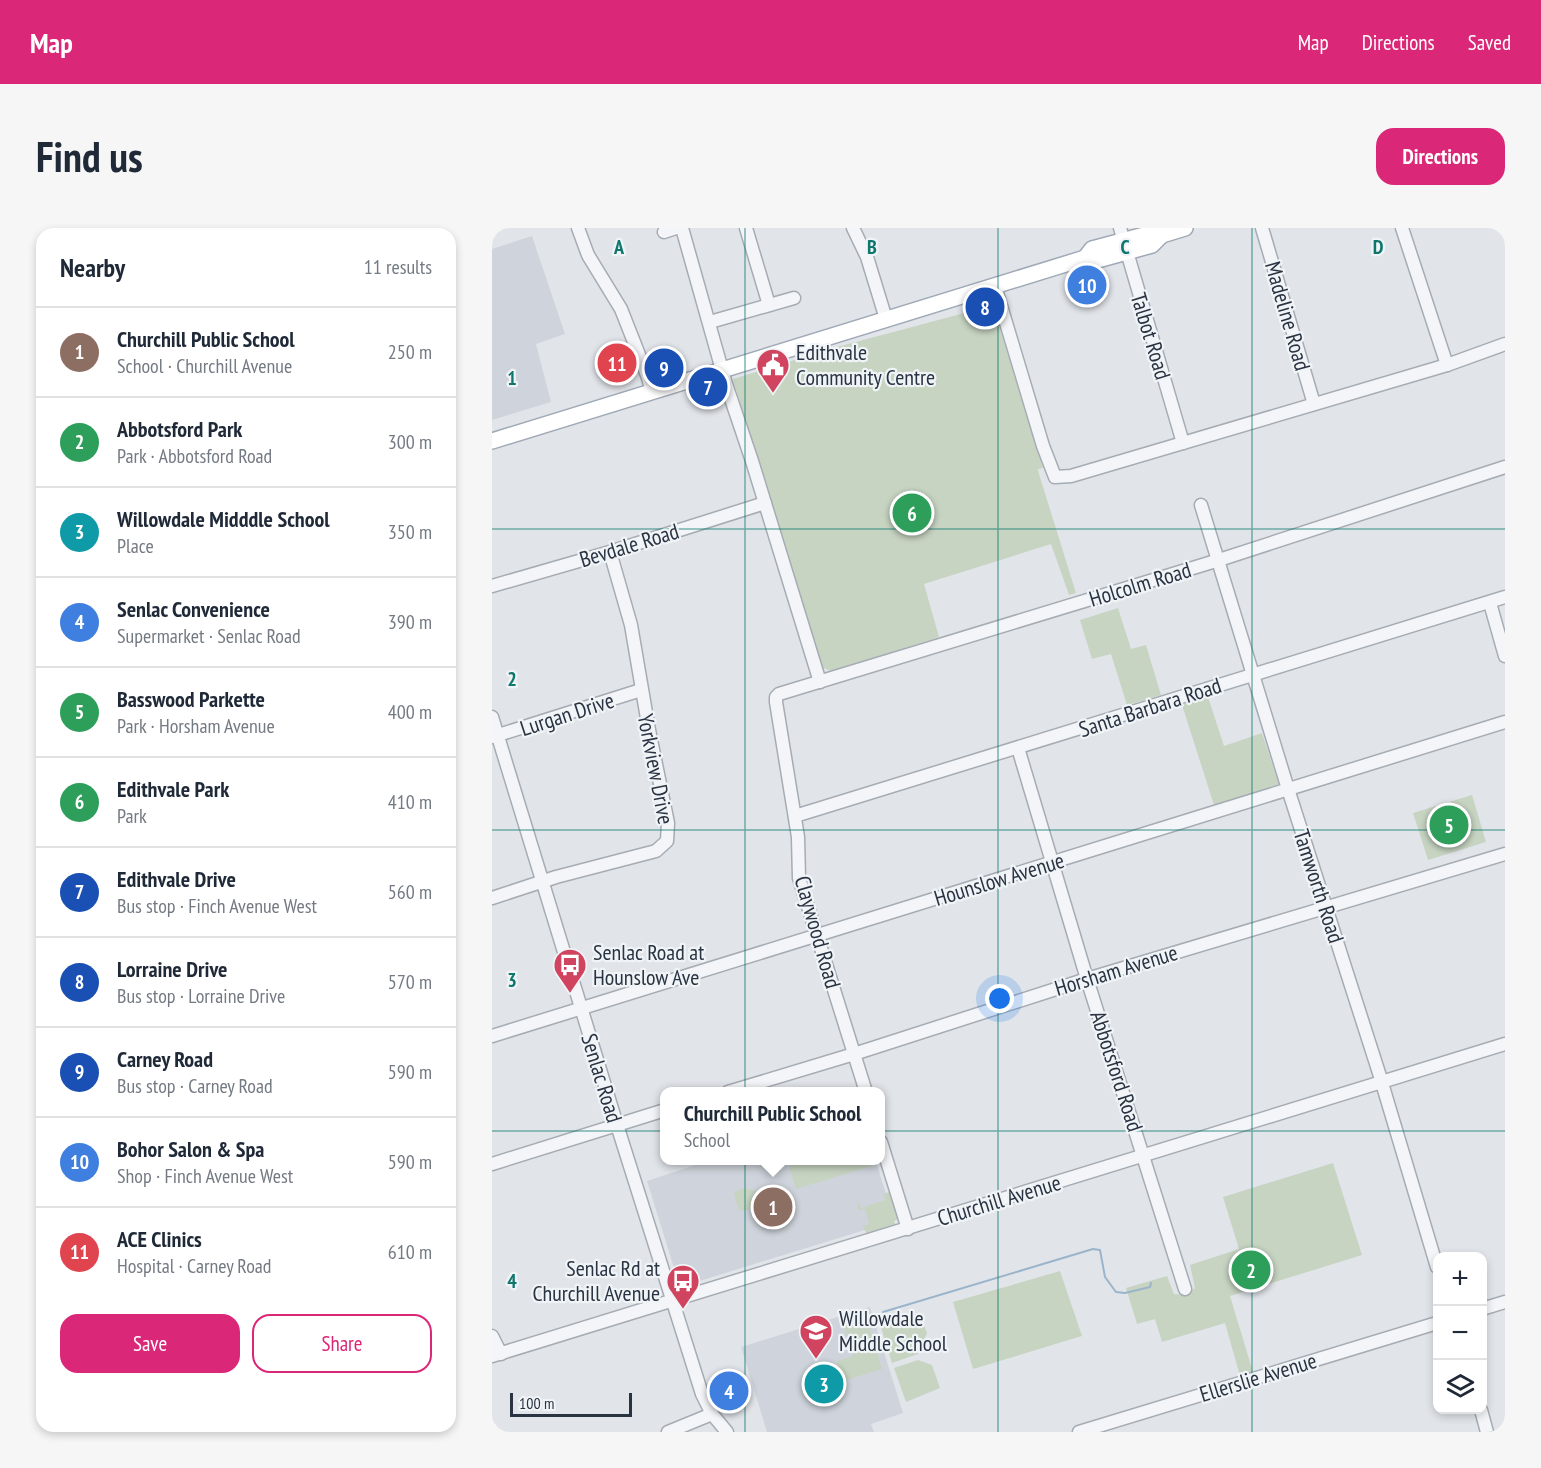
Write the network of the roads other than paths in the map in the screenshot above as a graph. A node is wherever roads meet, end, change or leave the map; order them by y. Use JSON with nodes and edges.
{"nodes":[{"id":1,"x":578,"y":228,"type":"edge"},
{"id":2,"x":682,"y":228,"type":"edge"},
{"id":3,"x":746,"y":228,"type":"edge"},
{"id":4,"x":853,"y":228,"type":"edge"},
{"id":5,"x":1185,"y":228,"type":"edge"},
{"id":6,"x":1262,"y":228,"type":"edge"},
{"id":7,"x":1402,"y":228,"type":"edge"},
{"id":8,"x":1122,"y":240,"type":"edge"},
{"id":9,"x":995,"y":286,"type":"junction"},
{"id":10,"x":794,"y":298,"type":"dead end"},
{"id":11,"x":769,"y":305,"type":"junction"},
{"id":12,"x":886,"y":319,"type":"junction"},
{"id":13,"x":710,"y":322,"type":"junction"},
{"id":14,"x":1505,"y":344,"type":"edge"},
{"id":15,"x":1447,"y":365,"type":"junction"},
{"id":16,"x":723,"y":370,"type":"junction"},
{"id":17,"x":652,"y":391,"type":"junction"},
{"id":18,"x":1314,"y":404,"type":"junction"},
{"id":19,"x":492,"y":441,"type":"edge"},
{"id":20,"x":1183,"y":443,"type":"junction"},
{"id":21,"x":1505,"y":468,"type":"edge"},
{"id":22,"x":765,"y":503,"type":"junction"},
{"id":23,"x":1201,"y":505,"type":"dead end"},
{"id":24,"x":609,"y":552,"type":"junction"},
{"id":25,"x":1219,"y":560,"type":"junction"},
{"id":26,"x":492,"y":586,"type":"edge"},
{"id":27,"x":1505,"y":597,"type":"edge"},
{"id":28,"x":1490,"y":603,"type":"junction"},
{"id":29,"x":1505,"y":656,"type":"edge"},
{"id":30,"x":1254,"y":674,"type":"junction"},
{"id":31,"x":820,"y":682,"type":"junction"},
{"id":32,"x":641,"y":690,"type":"junction"},
{"id":33,"x":776,"y":697,"type":"joint"},
{"id":34,"x":492,"y":717,"type":"edge"},
{"id":35,"x":1505,"y":722,"type":"edge"},
{"id":36,"x":495,"y":736,"type":"edge"},
{"id":37,"x":1018,"y":748,"type":"junction"},
{"id":38,"x":1288,"y":789,"type":"junction"},
{"id":39,"x":795,"y":816,"type":"junction"},
{"id":40,"x":1505,"y":854,"type":"edge"},
{"id":41,"x":1052,"y":863,"type":"junction"},
{"id":42,"x":543,"y":882,"type":"junction"},
{"id":43,"x":492,"y":898,"type":"edge"},
{"id":44,"x":1325,"y":907,"type":"junction"},
{"id":45,"x":817,"y":935,"type":"junction"},
{"id":46,"x":1087,"y":979,"type":"junction"},
{"id":47,"x":581,"y":1008,"type":"junction"},
{"id":48,"x":492,"y":1036,"type":"edge"},
{"id":49,"x":1505,"y":1044,"type":"edge"},
{"id":50,"x":854,"y":1054,"type":"junction"},
{"id":51,"x":1381,"y":1082,"type":"junction"},
{"id":52,"x":745,"y":1087,"type":"edge"},
{"id":53,"x":864,"y":1087,"type":"edge"},
{"id":54,"x":660,"y":1112,"type":"edge"},
{"id":55,"x":617,"y":1125,"type":"junction"},
{"id":56,"x":885,"y":1155,"type":"edge"},
{"id":57,"x":1144,"y":1155,"type":"junction"},
{"id":58,"x":492,"y":1164,"type":"edge"},
{"id":59,"x":908,"y":1228,"type":"junction"},
{"id":60,"x":1433,"y":1254,"type":"edge"},
{"id":61,"x":1185,"y":1289,"type":"dead end"},
{"id":62,"x":674,"y":1301,"type":"junction"},
{"id":63,"x":1505,"y":1302,"type":"edge"},
{"id":64,"x":1487,"y":1307,"type":"edge"},
{"id":65,"x":1433,"y":1324,"type":"edge"},
{"id":66,"x":492,"y":1336,"type":"edge"},
{"id":67,"x":496,"y":1355,"type":"edge"},
{"id":68,"x":712,"y":1414,"type":"junction"},
{"id":69,"x":1481,"y":1414,"type":"edge"},
{"id":70,"x":668,"y":1432,"type":"edge"},
{"id":71,"x":726,"y":1432,"type":"edge"},
{"id":72,"x":1078,"y":1432,"type":"edge"},
{"id":73,"x":1487,"y":1432,"type":"edge"}],
"edges":[{"from":1,"to":17,"type":"street"},
{"from":2,"to":13,"type":"street"},
{"from":3,"to":11,"type":"street"},
{"from":4,"to":12,"type":"street"},
{"from":5,"to":8,"type":"main road"},
{"from":6,"to":18,"type":"street","name":"Madeline Road"},
{"from":7,"to":15,"type":"street"},
{"from":8,"to":9,"type":"main road"},
{"from":8,"to":20,"type":"street","name":"Talbot Road"},
{"from":9,"to":12,"type":"main road"},
{"from":9,"to":20,"type":"street"},
{"from":10,"to":11,"type":"street"},
{"from":11,"to":13,"type":"street"},
{"from":12,"to":16,"type":"main road"},
{"from":13,"to":16,"type":"street"},
{"from":14,"to":15,"type":"street"},
{"from":15,"to":18,"type":"street"},
{"from":16,"to":17,"type":"main road"},
{"from":16,"to":22,"type":"street"},
{"from":17,"to":19,"type":"main road"},
{"from":18,"to":20,"type":"street"},
{"from":21,"to":25,"type":"street","name":"Holcolm Road"},
{"from":22,"to":24,"type":"street","name":"Bevdale Road"},
{"from":22,"to":31,"type":"street"},
{"from":23,"to":25,"type":"street","name":"Tamworth Road"},
{"from":24,"to":26,"type":"street","name":"Bevdale Road"},
{"from":24,"to":32,"type":"street","name":"Yorkview Drive"},
{"from":25,"to":30,"type":"street","name":"Tamworth Road"},
{"from":25,"to":31,"type":"street","name":"Holcolm Road"},
{"from":27,"to":28,"type":"street","name":"Santa Barbara Road"},
{"from":28,"to":29,"type":"street"},
{"from":28,"to":30,"type":"street","name":"Santa Barbara Road"},
{"from":30,"to":37,"type":"street","name":"Santa Barbara Road"},
{"from":30,"to":38,"type":"street","name":"Tamworth Road"},
{"from":31,"to":33,"type":"street","name":"Holcolm Road"},
{"from":32,"to":36,"type":"street","name":"Lurgan Drive"},
{"from":32,"to":42,"type":"street","name":"Yorkview Drive"},
{"from":33,"to":39,"type":"street","name":"Claywood Road"},
{"from":34,"to":36,"type":"street","name":"Senlac Road"},
{"from":35,"to":38,"type":"street","name":"Hounslow Avenue"},
{"from":36,"to":42,"type":"street","name":"Senlac Road"},
{"from":37,"to":39,"type":"street","name":"Santa Barbara Road"},
{"from":37,"to":41,"type":"street","name":"Abbotsford Road"},
{"from":38,"to":41,"type":"street","name":"Hounslow Avenue"},
{"from":38,"to":44,"type":"street","name":"Tamworth Road"},
{"from":39,"to":45,"type":"street","name":"Claywood Road"},
{"from":40,"to":44,"type":"street","name":"Horsham Avenue"},
{"from":41,"to":45,"type":"street","name":"Hounslow Avenue"},
{"from":41,"to":46,"type":"street","name":"Abbotsford Road"},
{"from":42,"to":43,"type":"street","name":"Yorkview Drive"},
{"from":42,"to":47,"type":"street","name":"Senlac Road"},
{"from":44,"to":46,"type":"street","name":"Horsham Avenue"},
{"from":44,"to":51,"type":"street","name":"Tamworth Road"},
{"from":45,"to":47,"type":"street","name":"Hounslow Avenue"},
{"from":45,"to":50,"type":"street","name":"Claywood Road"},
{"from":46,"to":50,"type":"street","name":"Horsham Avenue"},
{"from":46,"to":57,"type":"street","name":"Abbotsford Road"},
{"from":47,"to":48,"type":"street","name":"Hounslow Avenue"},
{"from":47,"to":55,"type":"street","name":"Senlac Road"},
{"from":49,"to":51,"type":"street","name":"Churchill Avenue"},
{"from":50,"to":52,"type":"street","name":"Horsham Avenue"},
{"from":50,"to":53,"type":"street","name":"Claywood Road"},
{"from":51,"to":57,"type":"street","name":"Churchill Avenue"},
{"from":51,"to":60,"type":"street","name":"Tamworth Road"},
{"from":54,"to":55,"type":"street"},
{"from":55,"to":58,"type":"street"},
{"from":55,"to":62,"type":"street","name":"Senlac Road"},
{"from":56,"to":59,"type":"street"},
{"from":57,"to":59,"type":"street","name":"Churchill Avenue"},
{"from":57,"to":61,"type":"street","name":"Abbotsford Road"},
{"from":59,"to":62,"type":"street","name":"Churchill Avenue"},
{"from":62,"to":67,"type":"street","name":"Churchill Avenue"},
{"from":62,"to":68,"type":"street","name":"Senlac Road"},
{"from":63,"to":64,"type":"street"},
{"from":65,"to":72,"type":"street","name":"Ellerslie Avenue"},
{"from":66,"to":67,"type":"street"},
{"from":68,"to":70,"type":"street"},
{"from":68,"to":71,"type":"street","name":"Senlac Road"},
{"from":69,"to":73,"type":"street"}]}
